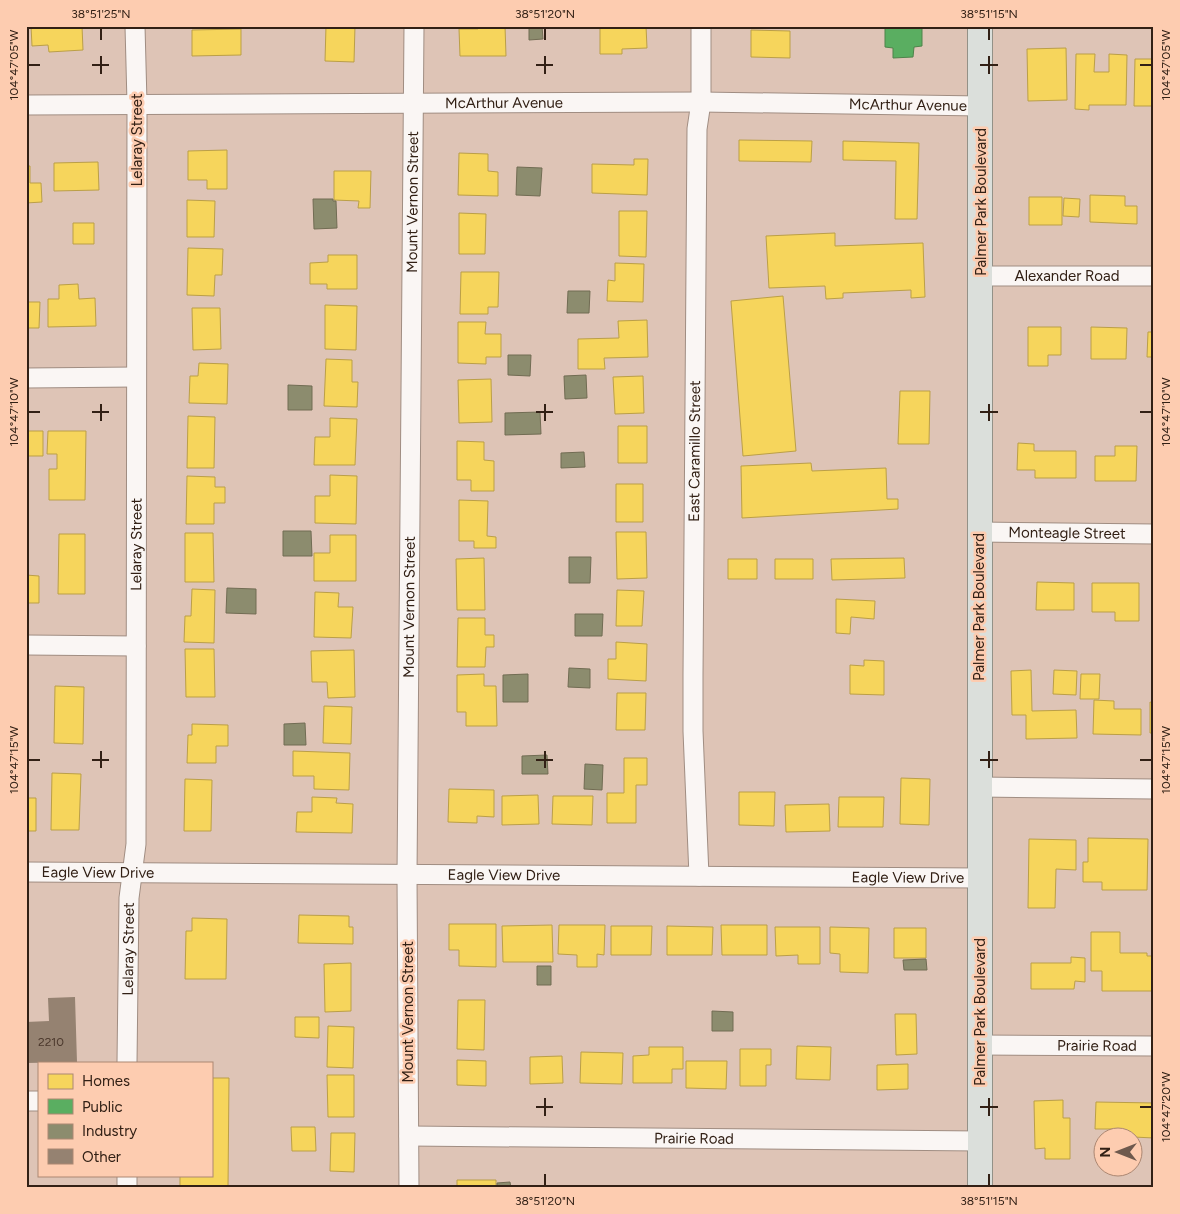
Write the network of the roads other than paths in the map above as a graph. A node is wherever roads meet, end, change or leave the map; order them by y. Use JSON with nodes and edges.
{"nodes":[{"id":1,"x":136,"y":26,"type":"edge"},
{"id":2,"x":414,"y":26,"type":"edge"},
{"id":3,"x":701,"y":26,"type":"edge"},
{"id":4,"x":980,"y":26,"type":"edge"},
{"id":5,"x":701,"y":102,"type":"junction"},
{"id":6,"x":137,"y":103,"type":"junction"},
{"id":7,"x":413,"y":103,"type":"junction"},
{"id":8,"x":26,"y":105,"type":"edge"},
{"id":9,"x":981,"y":106,"type":"junction"},
{"id":10,"x":981,"y":276,"type":"junction"},
{"id":11,"x":1154,"y":276,"type":"edge"},
{"id":12,"x":136,"y":377,"type":"junction"},
{"id":13,"x":26,"y":378,"type":"edge"},
{"id":14,"x":979,"y":532,"type":"junction"},
{"id":15,"x":1154,"y":534,"type":"edge"},
{"id":16,"x":26,"y":646,"type":"edge"},
{"id":17,"x":136,"y":646,"type":"junction"},
{"id":18,"x":979,"y":788,"type":"junction"},
{"id":19,"x":1154,"y":789,"type":"edge"},
{"id":20,"x":26,"y":872,"type":"edge"},
{"id":21,"x":132,"y":873,"type":"junction"},
{"id":22,"x":407,"y":876,"type":"junction"},
{"id":23,"x":699,"y":876,"type":"junction"},
{"id":24,"x":980,"y":878,"type":"junction"},
{"id":25,"x":979,"y":1045,"type":"junction"},
{"id":26,"x":1154,"y":1046,"type":"edge"},
{"id":27,"x":127,"y":1062,"type":"edge"},
{"id":28,"x":409,"y":1136,"type":"junction"},
{"id":29,"x":980,"y":1141,"type":"junction"},
{"id":30,"x":409,"y":1188,"type":"edge"},
{"id":31,"x":980,"y":1188,"type":"edge"}],
"edges":[{"from":1,"to":6,"type":"street","name":"Lelaray Street"},
{"from":2,"to":7,"type":"street","name":"Mount Vernon Street"},
{"from":3,"to":5,"type":"street","name":"East Caramillo Street"},
{"from":4,"to":9,"type":"main road","name":"Palmer Park Boulevard"},
{"from":5,"to":7,"type":"street","name":"McArthur Avenue"},
{"from":5,"to":9,"type":"street","name":"McArthur Avenue"},
{"from":5,"to":23,"type":"street","name":"East Caramillo Street"},
{"from":6,"to":7,"type":"street","name":"McArthur Avenue"},
{"from":6,"to":8,"type":"street","name":"McArthur Avenue"},
{"from":6,"to":12,"type":"street","name":"Lelaray Street"},
{"from":7,"to":22,"type":"street","name":"Mount Vernon Street"},
{"from":9,"to":10,"type":"main road","name":"Palmer Park Boulevard"},
{"from":10,"to":11,"type":"street","name":"Alexander Road"},
{"from":10,"to":14,"type":"main road","name":"Palmer Park Boulevard"},
{"from":12,"to":13,"type":"street"},
{"from":12,"to":17,"type":"street","name":"Lelaray Street"},
{"from":14,"to":15,"type":"street","name":"Monteagle Street"},
{"from":14,"to":18,"type":"main road","name":"Palmer Park Boulevard"},
{"from":16,"to":17,"type":"street"},
{"from":17,"to":21,"type":"street","name":"Lelaray Street"},
{"from":18,"to":19,"type":"street"},
{"from":18,"to":24,"type":"main road","name":"Palmer Park Boulevard"},
{"from":20,"to":21,"type":"street","name":"Eagle View Drive"},
{"from":21,"to":22,"type":"street","name":"Eagle View Drive"},
{"from":21,"to":27,"type":"street","name":"Lelaray Street"},
{"from":22,"to":23,"type":"street","name":"Eagle View Drive"},
{"from":22,"to":28,"type":"street","name":"Mount Vernon Street"},
{"from":23,"to":24,"type":"street","name":"Eagle View Drive"},
{"from":24,"to":25,"type":"main road","name":"Palmer Park Boulevard"},
{"from":25,"to":26,"type":"street","name":"Prairie Road"},
{"from":25,"to":29,"type":"main road","name":"Palmer Park Boulevard"},
{"from":28,"to":29,"type":"street","name":"Prairie Road"},
{"from":28,"to":30,"type":"street","name":"Mount Vernon Street"},
{"from":29,"to":31,"type":"main road","name":"Palmer Park Boulevard"}]}
